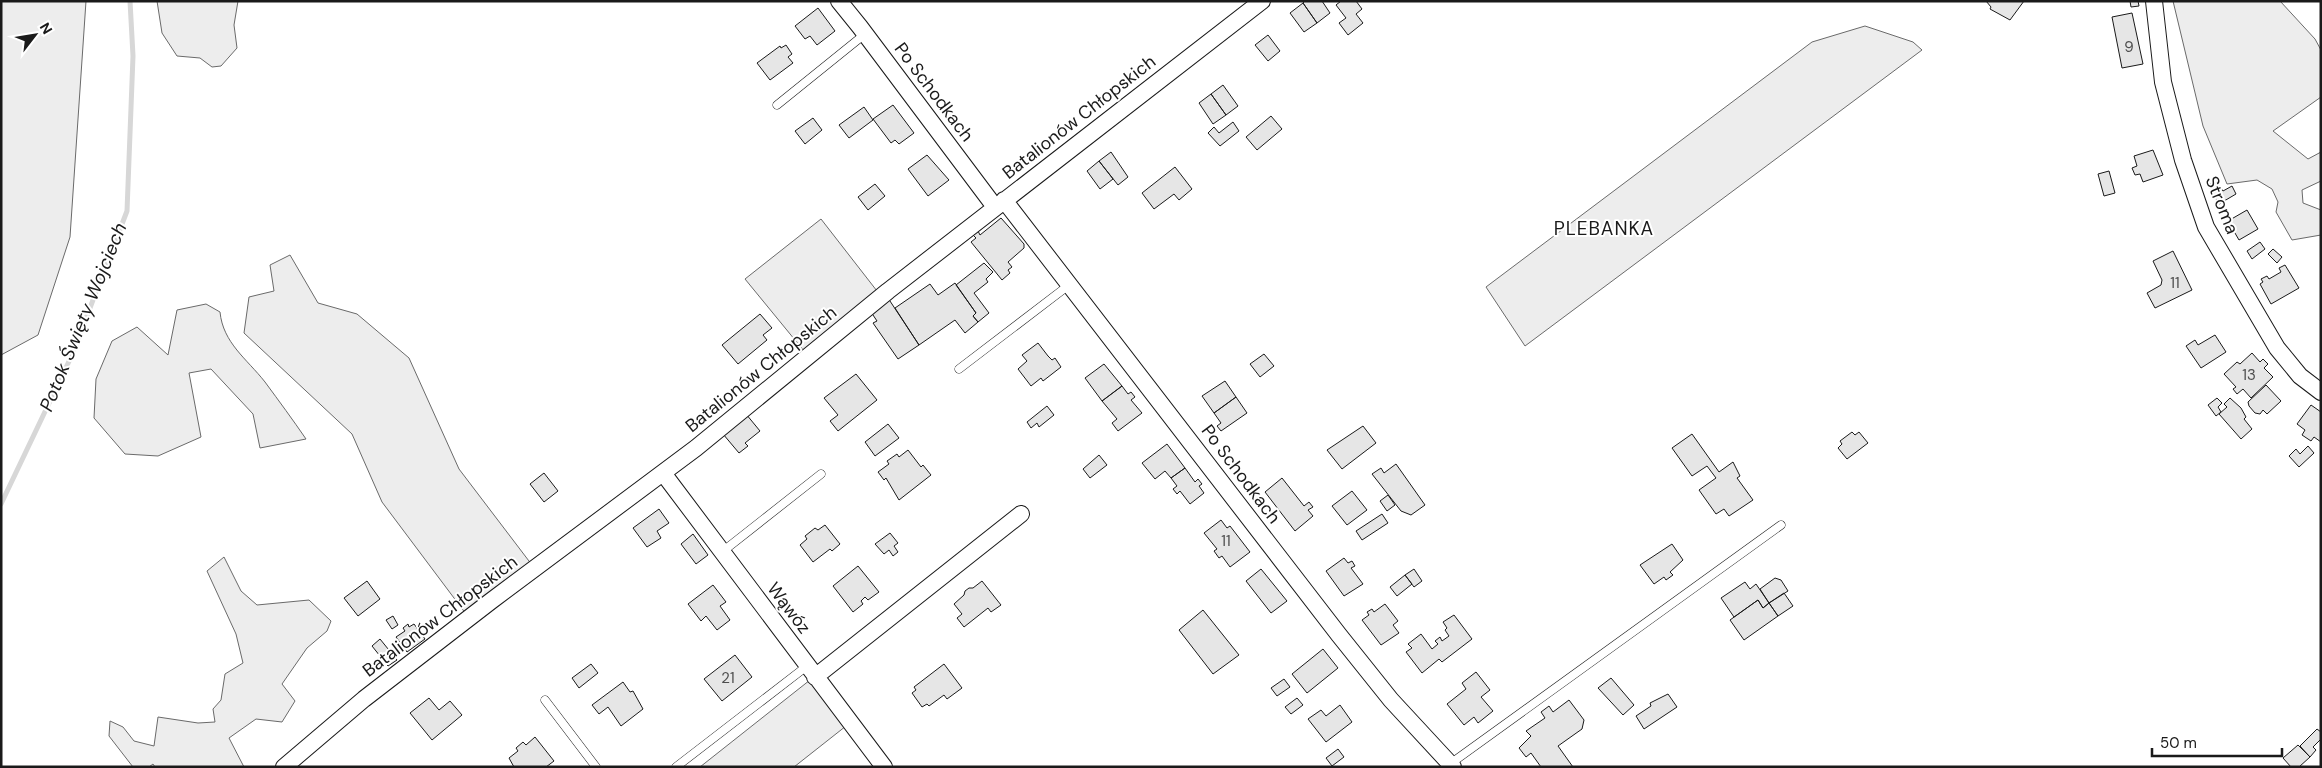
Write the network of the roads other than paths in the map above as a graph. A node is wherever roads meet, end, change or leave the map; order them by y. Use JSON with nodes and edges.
{"nodes":[{"id":1,"x":838,"y":1,"type":"edge"},
{"id":2,"x":1262,"y":1,"type":"edge"},
{"id":3,"x":2154,"y":1,"type":"edge"},
{"id":4,"x":865,"y":34,"type":"junction"},
{"id":5,"x":777,"y":105,"type":"dead end"},
{"id":6,"x":999,"y":204,"type":"junction"},
{"id":7,"x":1069,"y":285,"type":"junction"},
{"id":8,"x":959,"y":369,"type":"dead end"},
{"id":9,"x":2321,"y":392,"type":"edge"},
{"id":10,"x":663,"y":473,"type":"junction"},
{"id":11,"x":821,"y":474,"type":"dead end"},
{"id":12,"x":1021,"y":514,"type":"dead end"},
{"id":13,"x":1781,"y":526,"type":"dead end"},
{"id":14,"x":722,"y":552,"type":"junction"},
{"id":15,"x":811,"y":672,"type":"junction"},
{"id":16,"x":545,"y":700,"type":"dead end"},
{"id":17,"x":1450,"y":766,"type":"edge"},
{"id":18,"x":284,"y":767,"type":"edge"},
{"id":19,"x":596,"y":767,"type":"edge"},
{"id":20,"x":676,"y":767,"type":"edge"},
{"id":21,"x":884,"y":767,"type":"edge"}],
"edges":[{"from":1,"to":4,"type":"street","name":"Po Schodkach"},
{"from":2,"to":6,"type":"street","name":"Batalionów Chłopskich"},
{"from":3,"to":9,"type":"street","name":"Stroma"},
{"from":4,"to":5,"type":"lane"},
{"from":4,"to":6,"type":"street","name":"Po Schodkach"},
{"from":6,"to":7,"type":"street","name":"Po Schodkach"},
{"from":6,"to":10,"type":"street","name":"Batalionów Chłopskich"},
{"from":7,"to":8,"type":"lane"},
{"from":7,"to":17,"type":"street","name":"Po Schodkach"},
{"from":10,"to":14,"type":"street","name":"Wąwóz"},
{"from":10,"to":18,"type":"street","name":"Batalionów Chłopskich"},
{"from":11,"to":14,"type":"lane"},
{"from":12,"to":15,"type":"street"},
{"from":13,"to":17,"type":"lane"},
{"from":14,"to":15,"type":"street","name":"Wąwóz"},
{"from":15,"to":20,"type":"lane"},
{"from":15,"to":21,"type":"street","name":"Wąwóz"},
{"from":16,"to":19,"type":"lane"}]}
